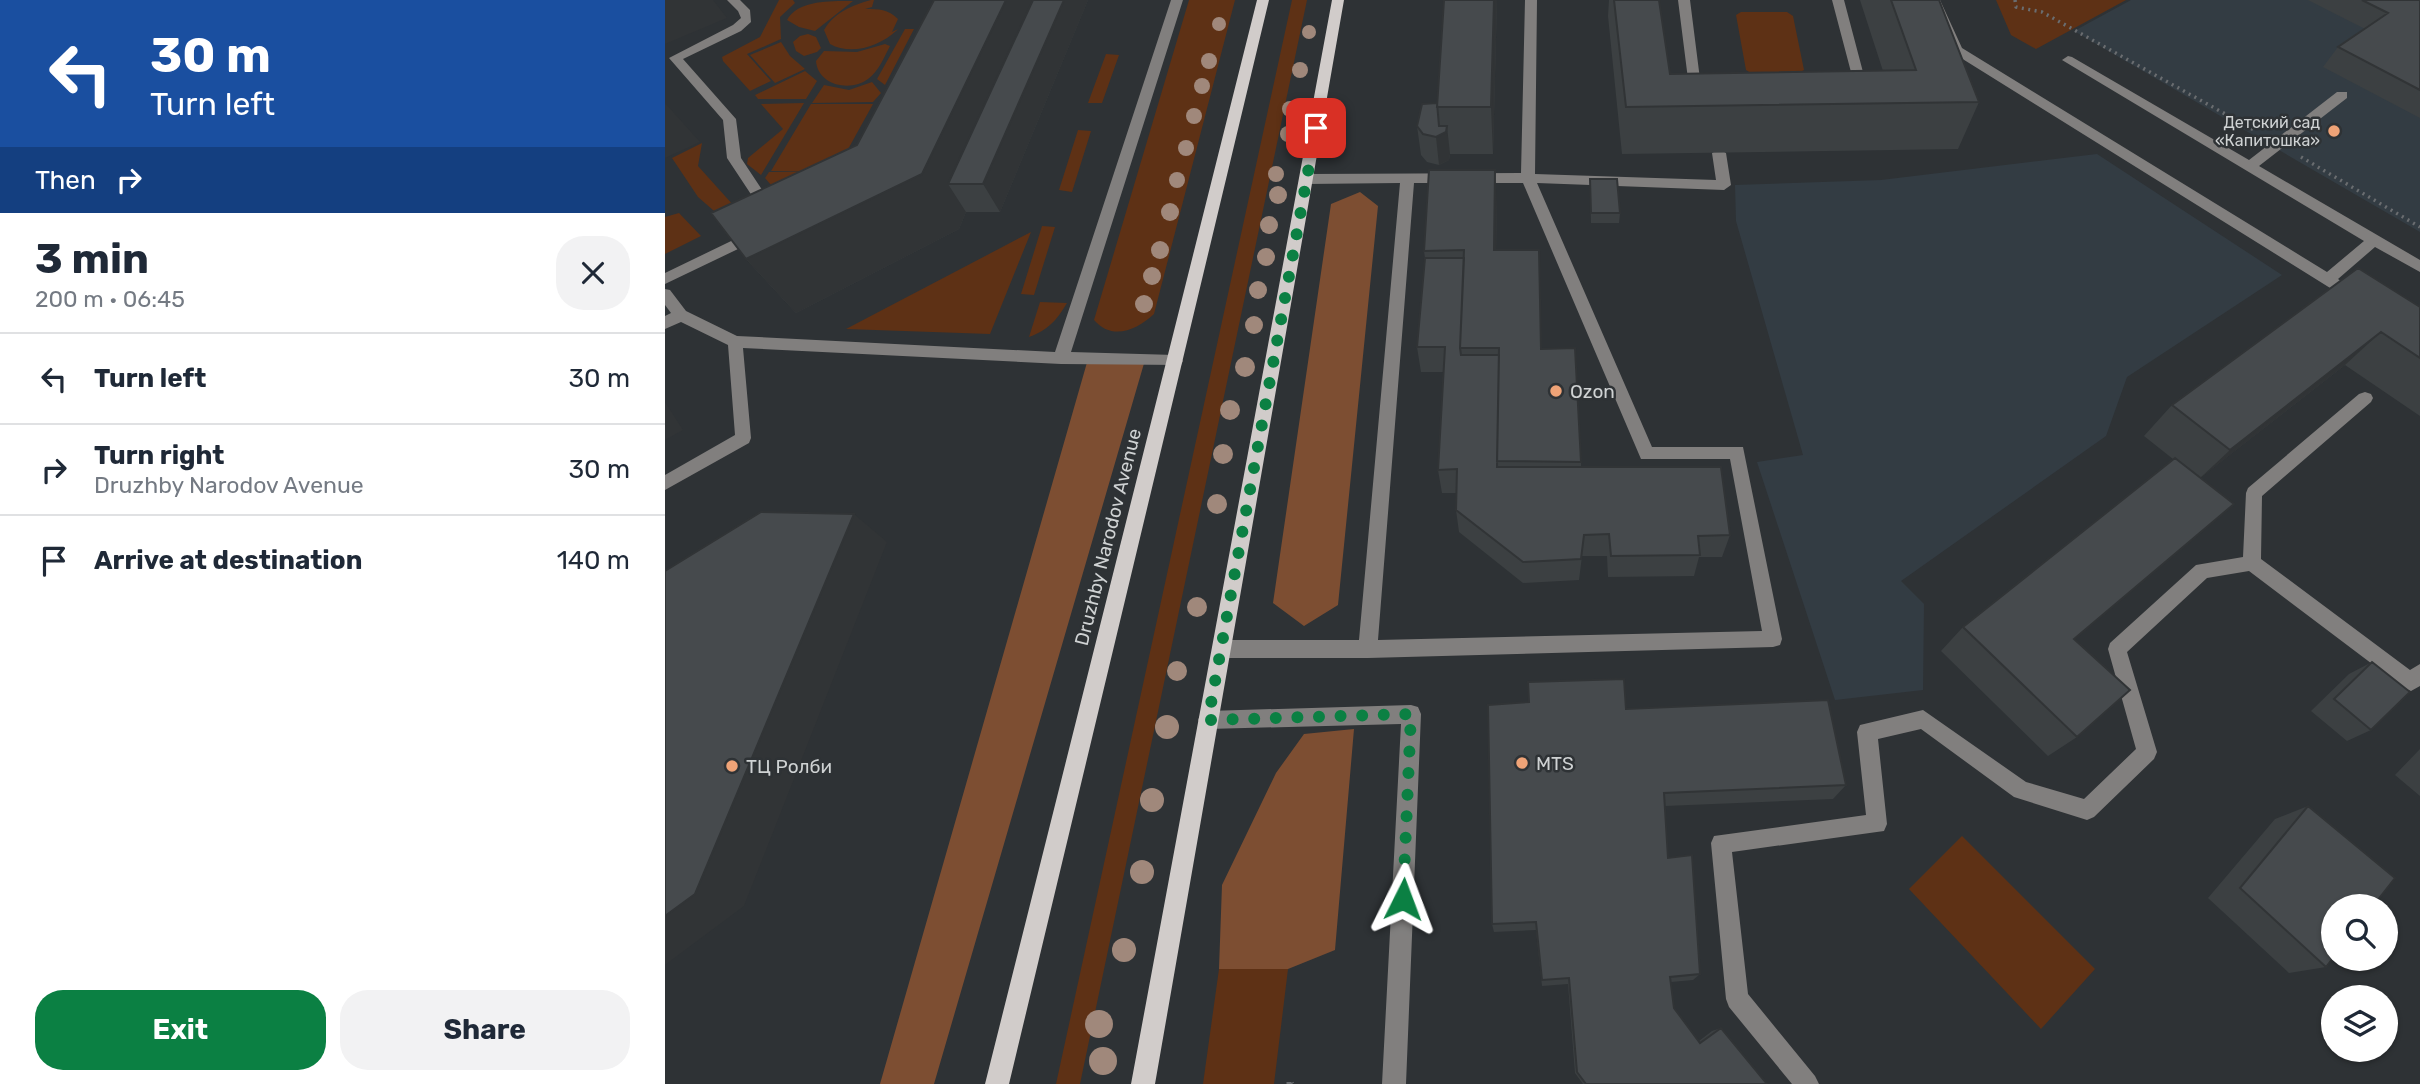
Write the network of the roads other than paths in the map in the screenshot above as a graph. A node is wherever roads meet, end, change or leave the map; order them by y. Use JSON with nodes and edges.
{"nodes":[{"id":1,"x":733,"y":0,"type":"edge"},
{"id":2,"x":1178,"y":0,"type":"edge"},
{"id":3,"x":1263,"y":0,"type":"edge"},
{"id":4,"x":1338,"y":0,"type":"edge"},
{"id":5,"x":1531,"y":0,"type":"edge"},
{"id":6,"x":1684,"y":0,"type":"edge"},
{"id":7,"x":1837,"y":0,"type":"edge"},
{"id":8,"x":1934,"y":0,"type":"edge"},
{"id":9,"x":2068,"y":60,"type":"dead end"},
{"id":10,"x":2342,"y":95,"type":"dead end"},
{"id":11,"x":1849,"y":97,"type":"edge"},
{"id":12,"x":1704,"y":103,"type":"edge"},
{"id":13,"x":1719,"y":153,"type":"dead end"},
{"id":14,"x":2250,"y":166,"type":"junction"},
{"id":15,"x":1528,"y":178,"type":"junction"},
{"id":16,"x":1307,"y":179,"type":"junction"},
{"id":17,"x":1407,"y":180,"type":"junction"},
{"id":18,"x":2375,"y":239,"type":"junction"},
{"id":19,"x":2420,"y":267,"type":"edge"},
{"id":20,"x":665,"y":278,"type":"edge"},
{"id":21,"x":2329,"y":279,"type":"junction"},
{"id":22,"x":665,"y":294,"type":"edge"},
{"id":23,"x":2363,"y":301,"type":"edge"},
{"id":24,"x":681,"y":315,"type":"junction"},
{"id":25,"x":665,"y":323,"type":"edge"},
{"id":26,"x":735,"y":342,"type":"junction"},
{"id":27,"x":1061,"y":358,"type":"junction"},
{"id":28,"x":1175,"y":361,"type":"junction"},
{"id":29,"x":2365,"y":398,"type":"dead end"},
{"id":30,"x":665,"y":483,"type":"edge"},
{"id":31,"x":2252,"y":563,"type":"junction"},
{"id":32,"x":1221,"y":649,"type":"junction"},
{"id":33,"x":1368,"y":649,"type":"junction"},
{"id":34,"x":2417,"y":681,"type":"edge"},
{"id":35,"x":1208,"y":720,"type":"junction"},
{"id":36,"x":997,"y":1084,"type":"edge"},
{"id":37,"x":1143,"y":1084,"type":"edge"},
{"id":38,"x":1394,"y":1084,"type":"edge"},
{"id":39,"x":1807,"y":1084,"type":"edge"}],
"edges":[{"from":1,"to":20,"type":"lane"},
{"from":2,"to":27,"type":"lane"},
{"from":3,"to":28,"type":"main road","name":"Druzhby Narodov Avenue"},
{"from":4,"to":16,"type":"main road"},
{"from":5,"to":15,"type":"lane"},
{"from":6,"to":12,"type":"lane"},
{"from":7,"to":11,"type":"lane"},
{"from":8,"to":21,"type":"lane"},
{"from":9,"to":14,"type":"lane"},
{"from":10,"to":14,"type":"lane"},
{"from":13,"to":15,"type":"lane"},
{"from":14,"to":18,"type":"lane"},
{"from":15,"to":17,"type":"lane"},
{"from":15,"to":33,"type":"lane"},
{"from":16,"to":17,"type":"lane"},
{"from":16,"to":32,"type":"main road"},
{"from":17,"to":33,"type":"lane"},
{"from":18,"to":19,"type":"lane"},
{"from":18,"to":21,"type":"lane"},
{"from":21,"to":23,"type":"lane"},
{"from":22,"to":24,"type":"lane"},
{"from":24,"to":25,"type":"lane"},
{"from":24,"to":26,"type":"lane"},
{"from":26,"to":27,"type":"lane"},
{"from":26,"to":30,"type":"lane"},
{"from":27,"to":28,"type":"lane"},
{"from":28,"to":36,"type":"main road","name":"Druzhby Narodov Avenue"},
{"from":29,"to":31,"type":"lane"},
{"from":31,"to":34,"type":"lane"},
{"from":31,"to":39,"type":"lane"},
{"from":32,"to":33,"type":"lane"},
{"from":32,"to":35,"type":"main road"},
{"from":35,"to":37,"type":"main road"},
{"from":35,"to":38,"type":"lane"}]}
